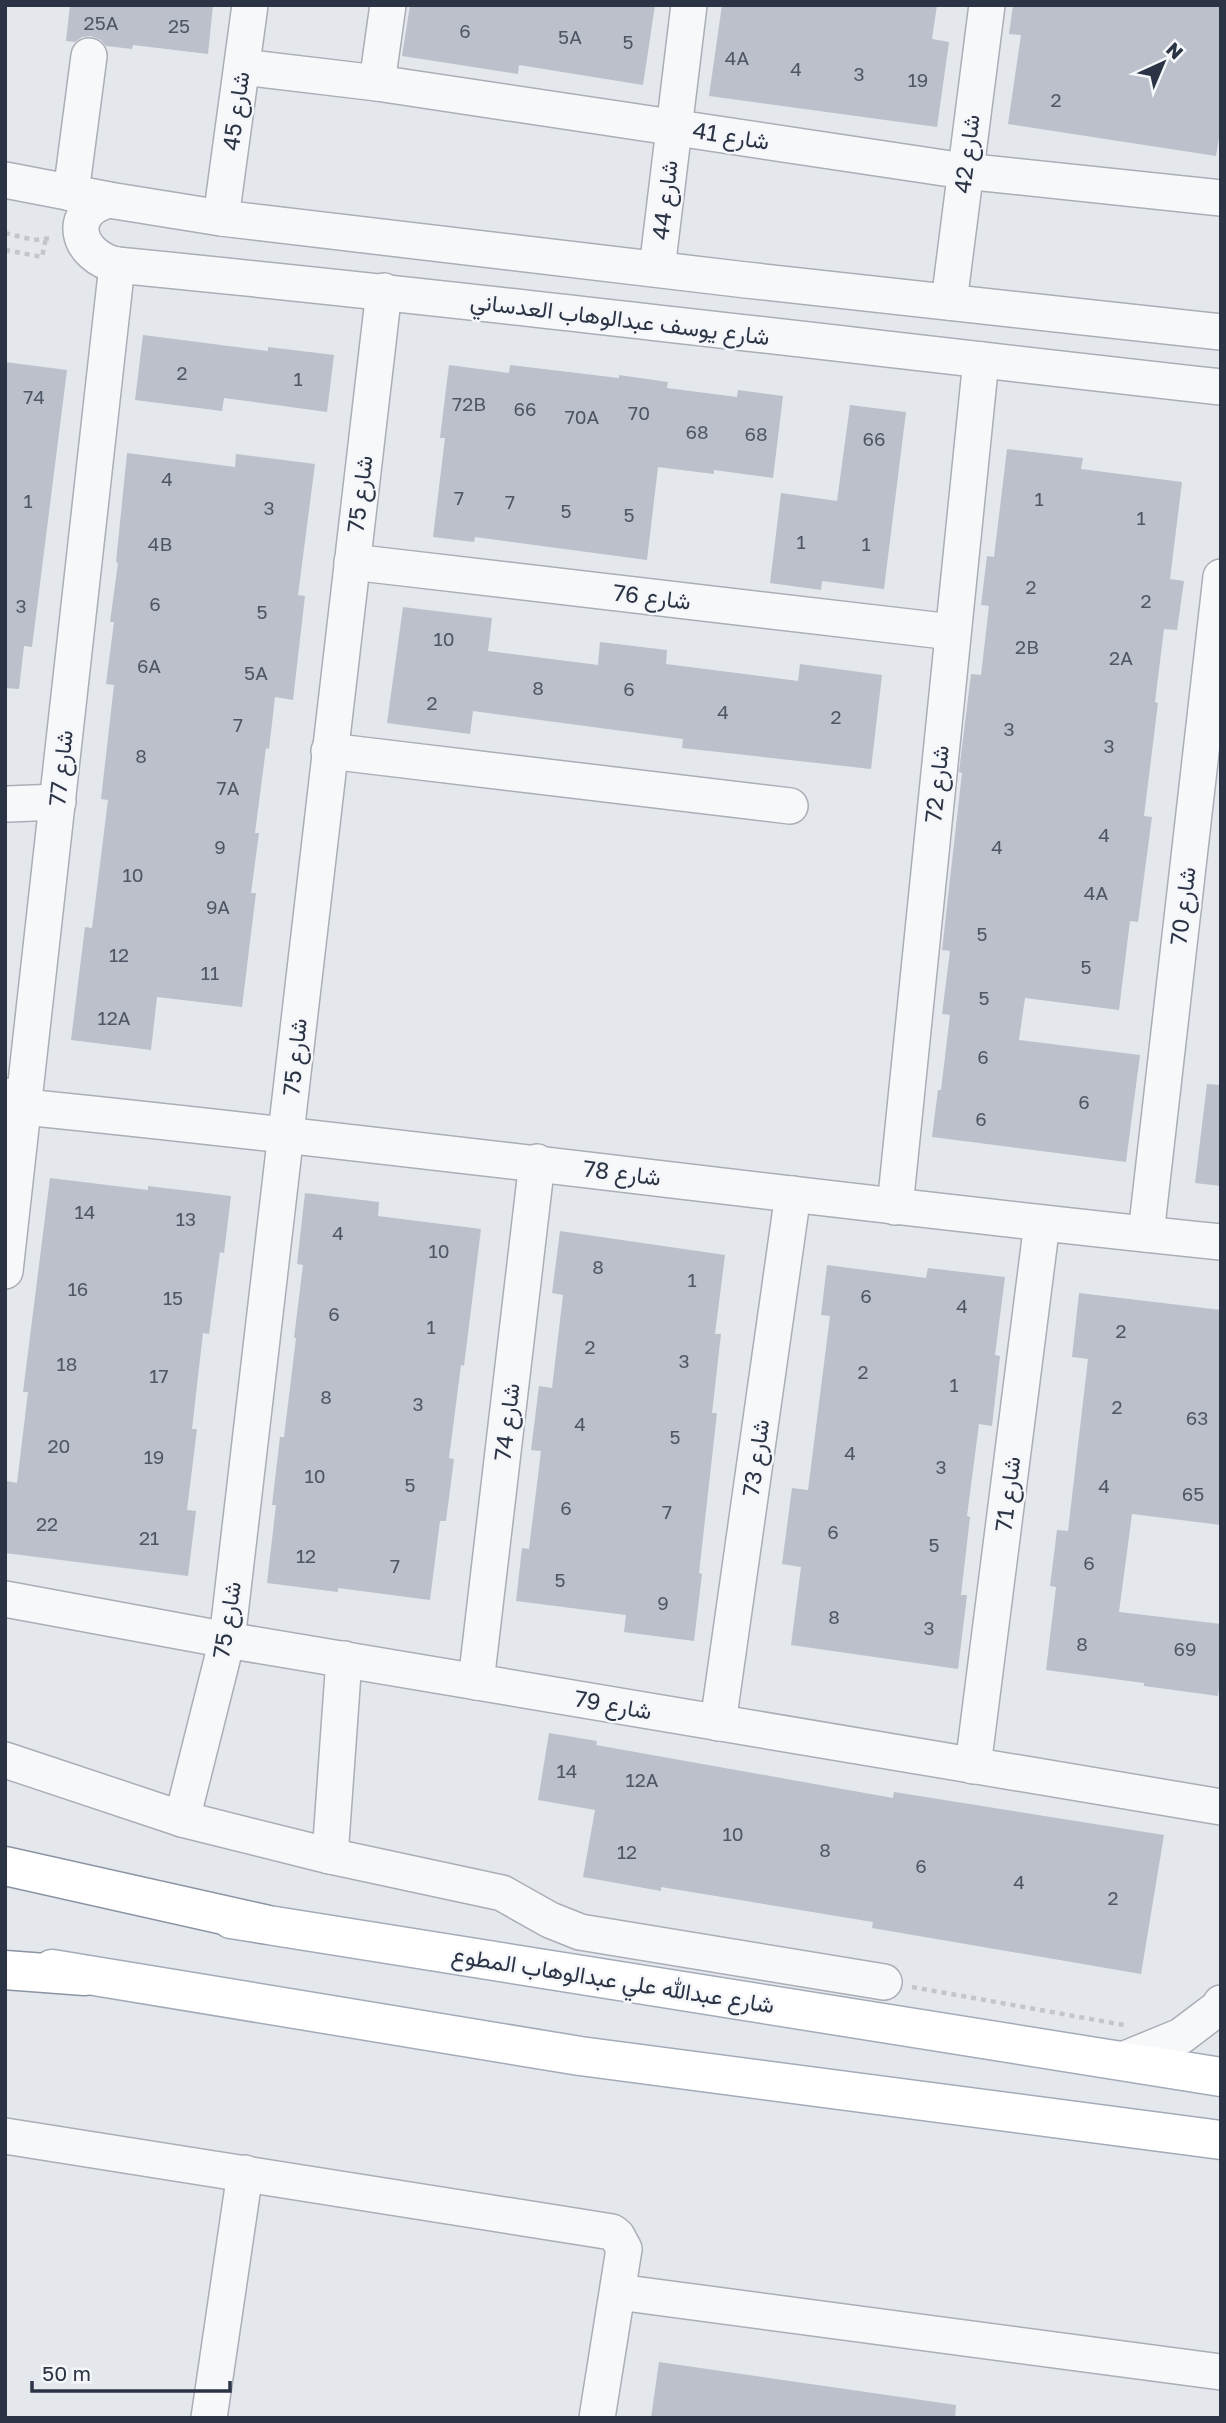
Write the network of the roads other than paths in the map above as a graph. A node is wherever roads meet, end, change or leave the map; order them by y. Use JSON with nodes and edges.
{"nodes":[{"id":1,"x":250,"y":5,"type":"edge"},
{"id":2,"x":387,"y":5,"type":"edge"},
{"id":3,"x":689,"y":5,"type":"edge"},
{"id":4,"x":987,"y":5,"type":"edge"},
{"id":5,"x":89,"y":56,"type":"dead end"},
{"id":6,"x":242,"y":67,"type":"junction"},
{"id":7,"x":377,"y":83,"type":"junction"},
{"id":8,"x":674,"y":127,"type":"junction"},
{"id":9,"x":964,"y":171,"type":"junction"},
{"id":10,"x":5,"y":180,"type":"edge"},
{"id":11,"x":71,"y":193,"type":"junction"},
{"id":12,"x":1221,"y":198,"type":"edge"},
{"id":13,"x":109,"y":200,"type":"junction"},
{"id":14,"x":221,"y":218,"type":"junction"},
{"id":15,"x":117,"y":265,"type":"junction"},
{"id":16,"x":657,"y":269,"type":"junction"},
{"id":17,"x":746,"y":280,"type":"junction"},
{"id":18,"x":834,"y":289,"type":"junction"},
{"id":19,"x":384,"y":291,"type":"junction"},
{"id":20,"x":949,"y":302,"type":"junction"},
{"id":21,"x":1221,"y":332,"type":"edge"},
{"id":22,"x":747,"y":335,"type":"junction"},
{"id":23,"x":818,"y":341,"type":"junction"},
{"id":24,"x":981,"y":360,"type":"junction"},
{"id":25,"x":1221,"y":387,"type":"edge"},
{"id":26,"x":352,"y":562,"type":"junction"},
{"id":27,"x":1221,"y":577,"type":"edge"},
{"id":28,"x":952,"y":632,"type":"junction"},
{"id":29,"x":329,"y":751,"type":"junction"},
{"id":30,"x":58,"y":802,"type":"junction"},
{"id":31,"x":790,"y":806,"type":"dead end"},
{"id":32,"x":6,"y":812,"type":"edge"},
{"id":33,"x":15,"y":1101,"type":"edge"},
{"id":34,"x":287,"y":1133,"type":"junction"},
{"id":35,"x":537,"y":1162,"type":"junction"},
{"id":36,"x":793,"y":1194,"type":"junction"},
{"id":37,"x":895,"y":1207,"type":"junction"},
{"id":38,"x":1042,"y":1223,"type":"junction"},
{"id":39,"x":1146,"y":1234,"type":"junction"},
{"id":40,"x":1221,"y":1242,"type":"edge"},
{"id":41,"x":5,"y":1271,"type":"edge"},
{"id":42,"x":5,"y":1599,"type":"edge"},
{"id":43,"x":227,"y":1640,"type":"junction"},
{"id":44,"x":344,"y":1659,"type":"junction"},
{"id":45,"x":476,"y":1682,"type":"junction"},
{"id":46,"x":718,"y":1723,"type":"junction"},
{"id":47,"x":5,"y":1760,"type":"edge"},
{"id":48,"x":973,"y":1766,"type":"junction"},
{"id":49,"x":1221,"y":1807,"type":"edge"},
{"id":50,"x":182,"y":1819,"type":"junction"},
{"id":51,"x":330,"y":1856,"type":"junction"},
{"id":52,"x":5,"y":1866,"type":"edge"},
{"id":53,"x":5,"y":1883,"type":"edge"},
{"id":54,"x":264,"y":1924,"type":"junction"},
{"id":55,"x":5,"y":1959,"type":"edge"},
{"id":56,"x":5,"y":1970,"type":"edge"},
{"id":57,"x":85,"y":1976,"type":"junction"},
{"id":58,"x":884,"y":1982,"type":"road end"},
{"id":59,"x":1221,"y":2003,"type":"edge"},
{"id":60,"x":1123,"y":2043,"type":"junction"},
{"id":61,"x":1221,"y":2077,"type":"edge"},
{"id":62,"x":5,"y":2136,"type":"edge"},
{"id":63,"x":1221,"y":2140,"type":"edge"},
{"id":64,"x":245,"y":2173,"type":"junction"},
{"id":65,"x":618,"y":2292,"type":"junction"},
{"id":66,"x":1221,"y":2372,"type":"edge"},
{"id":67,"x":209,"y":2418,"type":"edge"},
{"id":68,"x":597,"y":2418,"type":"edge"}],
"edges":[{"from":1,"to":6,"type":"street","name":"شارع 45"},
{"from":2,"to":7,"type":"street"},
{"from":3,"to":8,"type":"street","name":"شارع 44"},
{"from":4,"to":9,"type":"street","name":"شارع 42"},
{"from":5,"to":11,"type":"street"},
{"from":6,"to":7,"type":"street","name":"شارع 41"},
{"from":6,"to":14,"type":"street","name":"شارع 45"},
{"from":7,"to":8,"type":"street","name":"شارع 41"},
{"from":8,"to":9,"type":"street","name":"شارع 41"},
{"from":8,"to":16,"type":"street","name":"شارع 44"},
{"from":9,"to":12,"type":"street","name":"شارع 41"},
{"from":9,"to":20,"type":"street","name":"شارع 42"},
{"from":10,"to":11,"type":"street"},
{"from":11,"to":13,"type":"street"},
{"from":13,"to":14,"type":"street"},
{"from":13,"to":15,"type":"street","name":"شارع يوسف عبدالوهاب العدساني"},
{"from":14,"to":16,"type":"street"},
{"from":15,"to":19,"type":"street","name":"شارع يوسف عبدالوهاب العدساني"},
{"from":15,"to":30,"type":"street","name":"شارع 77"},
{"from":16,"to":17,"type":"street"},
{"from":17,"to":18,"type":"street"},
{"from":17,"to":22,"type":"street"},
{"from":18,"to":20,"type":"street"},
{"from":18,"to":23,"type":"street"},
{"from":19,"to":22,"type":"street","name":"شارع يوسف عبدالوهاب العدساني"},
{"from":19,"to":26,"type":"street","name":"شارع 75"},
{"from":20,"to":21,"type":"street"},
{"from":22,"to":23,"type":"street","name":"شارع يوسف عبدالوهاب العدساني"},
{"from":23,"to":24,"type":"street","name":"شارع يوسف عبدالوهاب العدساني"},
{"from":24,"to":25,"type":"street","name":"شارع يوسف عبدالوهاب العدساني"},
{"from":24,"to":28,"type":"street","name":"شارع 72"},
{"from":26,"to":28,"type":"street","name":"شارع 76"},
{"from":26,"to":29,"type":"street","name":"شارع 75"},
{"from":27,"to":39,"type":"street","name":"شارع 70"},
{"from":28,"to":37,"type":"street","name":"شارع 72"},
{"from":29,"to":31,"type":"street"},
{"from":29,"to":34,"type":"street","name":"شارع 75"},
{"from":30,"to":32,"type":"street"},
{"from":30,"to":33,"type":"street","name":"شارع 77"},
{"from":33,"to":34,"type":"street","name":"شارع 78"},
{"from":33,"to":41,"type":"street","name":"شارع 77"},
{"from":34,"to":35,"type":"street","name":"شارع 78"},
{"from":34,"to":43,"type":"street","name":"شارع 75"},
{"from":35,"to":36,"type":"street","name":"شارع 78"},
{"from":35,"to":45,"type":"street","name":"شارع 74"},
{"from":36,"to":37,"type":"street","name":"شارع 78"},
{"from":36,"to":46,"type":"street","name":"شارع 73"},
{"from":37,"to":38,"type":"street","name":"شارع 78"},
{"from":38,"to":39,"type":"street","name":"شارع 78"},
{"from":38,"to":48,"type":"street","name":"شارع 71"},
{"from":39,"to":40,"type":"street","name":"شارع 78"},
{"from":42,"to":43,"type":"street","name":"شارع 79"},
{"from":43,"to":44,"type":"street","name":"شارع 79"},
{"from":43,"to":50,"type":"street","name":"شارع 75"},
{"from":44,"to":45,"type":"street","name":"شارع 79"},
{"from":44,"to":51,"type":"street"},
{"from":45,"to":46,"type":"street","name":"شارع 79"},
{"from":46,"to":48,"type":"street","name":"شارع 79"},
{"from":47,"to":50,"type":"street"},
{"from":48,"to":49,"type":"street","name":"شارع 79"},
{"from":50,"to":51,"type":"street"},
{"from":51,"to":58,"type":"street"},
{"from":52,"to":54,"type":"main road"},
{"from":53,"to":54,"type":"main road","name":"شارع عبدالله علي عبدالوهاب المطوع"},
{"from":54,"to":60,"type":"main road","name":"شارع عبدالله علي عبدالوهاب المطوع"},
{"from":55,"to":57,"type":"main road"},
{"from":56,"to":57,"type":"main road"},
{"from":57,"to":63,"type":"main road"},
{"from":59,"to":60,"type":"street"},
{"from":60,"to":61,"type":"main road","name":"شارع عبدالله علي عبدالوهاب المطوع"},
{"from":62,"to":64,"type":"street"},
{"from":64,"to":65,"type":"street"},
{"from":64,"to":67,"type":"street"},
{"from":65,"to":66,"type":"street"},
{"from":65,"to":68,"type":"street"}]}
